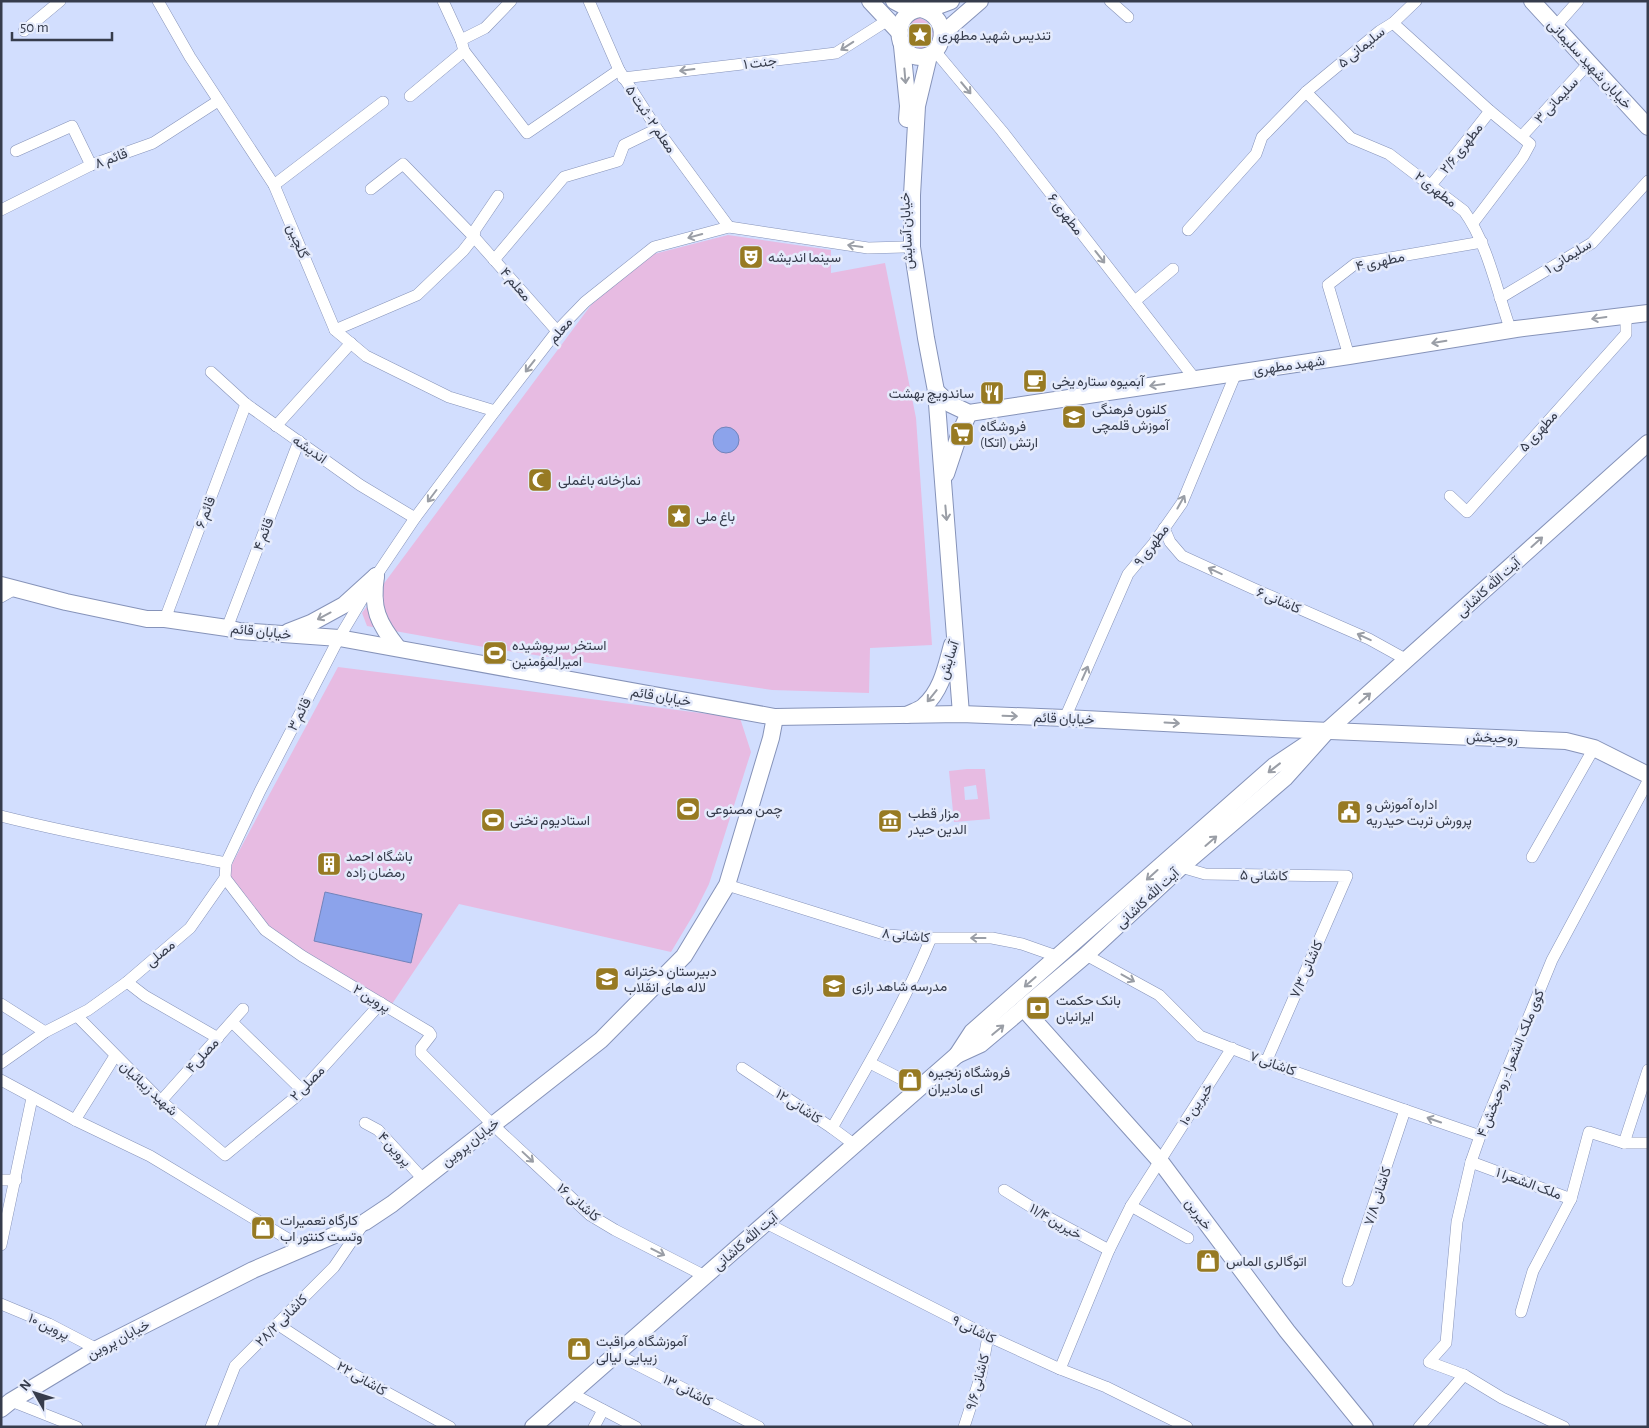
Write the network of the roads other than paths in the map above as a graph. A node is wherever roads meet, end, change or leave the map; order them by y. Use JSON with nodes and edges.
{"nodes":[{"id":1,"x":60,"y":1,"type":"edge"},
{"id":2,"x":158,"y":1,"type":"edge"},
{"id":3,"x":443,"y":1,"type":"edge"},
{"id":4,"x":510,"y":1,"type":"edge"},
{"id":5,"x":589,"y":1,"type":"edge"},
{"id":6,"x":870,"y":1,"type":"edge"},
{"id":7,"x":894,"y":1,"type":"edge"},
{"id":8,"x":951,"y":1,"type":"edge"},
{"id":9,"x":980,"y":1,"type":"edge"},
{"id":10,"x":1110,"y":1,"type":"edge"},
{"id":11,"x":1416,"y":1,"type":"edge"},
{"id":12,"x":1532,"y":1,"type":"edge"},
{"id":13,"x":1578,"y":1,"type":"edge"},
{"id":14,"x":922,"y":7,"type":"edge"},
{"id":15,"x":1128,"y":17,"type":"dead end"},
{"id":16,"x":888,"y":20,"type":"junction"},
{"id":17,"x":1393,"y":23,"type":"junction"},
{"id":18,"x":1556,"y":26,"type":"junction"},
{"id":19,"x":24,"y":31,"type":"dead end"},
{"id":20,"x":942,"y":34,"type":"junction"},
{"id":21,"x":901,"y":39,"type":"junction"},
{"id":22,"x":463,"y":45,"type":"junction"},
{"id":23,"x":932,"y":54,"type":"junction"},
{"id":24,"x":1589,"y":63,"type":"junction"},
{"id":25,"x":621,"y":74,"type":"junction"},
{"id":26,"x":1306,"y":92,"type":"junction"},
{"id":27,"x":410,"y":96,"type":"dead end"},
{"id":28,"x":218,"y":101,"type":"junction"},
{"id":29,"x":384,"y":102,"type":"dead end"},
{"id":30,"x":1490,"y":111,"type":"junction"},
{"id":31,"x":1648,"y":127,"type":"edge"},
{"id":32,"x":657,"y":129,"type":"junction"},
{"id":33,"x":1522,"y":136,"type":"junction"},
{"id":34,"x":16,"y":151,"type":"dead end"},
{"id":35,"x":91,"y":165,"type":"junction"},
{"id":36,"x":1648,"y":181,"type":"edge"},
{"id":37,"x":274,"y":185,"type":"junction"},
{"id":38,"x":1431,"y":185,"type":"junction"},
{"id":39,"x":370,"y":189,"type":"dead end"},
{"id":40,"x":498,"y":196,"type":"dead end"},
{"id":41,"x":1,"y":210,"type":"edge"},
{"id":42,"x":1473,"y":223,"type":"junction"},
{"id":43,"x":729,"y":227,"type":"junction"},
{"id":44,"x":1188,"y":230,"type":"dead end"},
{"id":45,"x":474,"y":237,"type":"junction"},
{"id":46,"x":1482,"y":242,"type":"junction"},
{"id":47,"x":904,"y":247,"type":"junction"},
{"id":48,"x":494,"y":260,"type":"junction"},
{"id":49,"x":1173,"y":269,"type":"dead end"},
{"id":50,"x":1500,"y":298,"type":"junction"},
{"id":51,"x":1135,"y":301,"type":"junction"},
{"id":52,"x":1648,"y":313,"type":"edge"},
{"id":53,"x":1626,"y":315,"type":"junction"},
{"id":54,"x":336,"y":330,"type":"junction"},
{"id":55,"x":1511,"y":330,"type":"junction"},
{"id":56,"x":557,"y":331,"type":"junction"},
{"id":57,"x":351,"y":343,"type":"junction"},
{"id":58,"x":1349,"y":356,"type":"junction"},
{"id":59,"x":211,"y":372,"type":"dead end"},
{"id":60,"x":1236,"y":373,"type":"junction"},
{"id":61,"x":1195,"y":379,"type":"junction"},
{"id":62,"x":936,"y":391,"type":"junction"},
{"id":63,"x":246,"y":404,"type":"junction"},
{"id":64,"x":495,"y":411,"type":"junction"},
{"id":65,"x":937,"y":412,"type":"junction"},
{"id":66,"x":969,"y":413,"type":"junction"},
{"id":67,"x":276,"y":426,"type":"junction"},
{"id":68,"x":299,"y":441,"type":"junction"},
{"id":69,"x":1648,"y":443,"type":"edge"},
{"id":70,"x":943,"y":482,"type":"junction"},
{"id":71,"x":1450,"y":496,"type":"dead end"},
{"id":72,"x":415,"y":518,"type":"junction"},
{"id":73,"x":1164,"y":528,"type":"junction"},
{"id":74,"x":376,"y":576,"type":"junction"},
{"id":75,"x":6,"y":590,"type":"edge"},
{"id":76,"x":165,"y":619,"type":"junction"},
{"id":77,"x":227,"y":628,"type":"junction"},
{"id":78,"x":282,"y":634,"type":"junction"},
{"id":79,"x":955,"y":635,"type":"junction"},
{"id":80,"x":339,"y":638,"type":"junction"},
{"id":81,"x":398,"y":648,"type":"junction"},
{"id":82,"x":1407,"y":660,"type":"junction"},
{"id":83,"x":961,"y":714,"type":"junction"},
{"id":84,"x":907,"y":715,"type":"junction"},
{"id":85,"x":775,"y":717,"type":"junction"},
{"id":86,"x":1065,"y":718,"type":"junction"},
{"id":87,"x":1328,"y":730,"type":"junction"},
{"id":88,"x":1594,"y":748,"type":"junction"},
{"id":89,"x":1648,"y":775,"type":"edge"},
{"id":90,"x":1648,"y":781,"type":"edge"},
{"id":91,"x":1,"y":816,"type":"edge"},
{"id":92,"x":1532,"y":857,"type":"dead end"},
{"id":93,"x":226,"y":863,"type":"junction"},
{"id":94,"x":1181,"y":867,"type":"junction"},
{"id":95,"x":1347,"y":876,"type":"joint"},
{"id":96,"x":225,"y":878,"type":"junction"},
{"id":97,"x":727,"y":885,"type":"junction"},
{"id":98,"x":931,"y":938,"type":"junction"},
{"id":99,"x":1086,"y":955,"type":"junction"},
{"id":100,"x":1059,"y":957,"type":"junction"},
{"id":101,"x":127,"y":982,"type":"junction"},
{"id":102,"x":381,"y":1003,"type":"junction"},
{"id":103,"x":1,"y":1004,"type":"edge"},
{"id":104,"x":243,"y":1009,"type":"dead end"},
{"id":105,"x":1024,"y":1009,"type":"junction"},
{"id":106,"x":77,"y":1016,"type":"junction"},
{"id":107,"x":232,"y":1022,"type":"junction"},
{"id":108,"x":45,"y":1032,"type":"junction"},
{"id":109,"x":218,"y":1038,"type":"junction"},
{"id":110,"x":1232,"y":1048,"type":"junction"},
{"id":111,"x":957,"y":1055,"type":"junction"},
{"id":112,"x":115,"y":1056,"type":"junction"},
{"id":113,"x":1266,"y":1062,"type":"junction"},
{"id":114,"x":1,"y":1064,"type":"edge"},
{"id":115,"x":870,"y":1064,"type":"junction"},
{"id":116,"x":742,"y":1068,"type":"dead end"},
{"id":117,"x":1648,"y":1070,"type":"edge"},
{"id":118,"x":1,"y":1080,"type":"edge"},
{"id":119,"x":919,"y":1088,"type":"junction"},
{"id":120,"x":302,"y":1090,"type":"junction"},
{"id":121,"x":32,"y":1098,"type":"junction"},
{"id":122,"x":161,"y":1101,"type":"junction"},
{"id":123,"x":1405,"y":1110,"type":"junction"},
{"id":124,"x":75,"y":1120,"type":"junction"},
{"id":125,"x":365,"y":1123,"type":"dead end"},
{"id":126,"x":492,"y":1124,"type":"junction"},
{"id":127,"x":832,"y":1128,"type":"junction"},
{"id":128,"x":1480,"y":1136,"type":"junction"},
{"id":129,"x":1624,"y":1143,"type":"junction"},
{"id":130,"x":1648,"y":1143,"type":"edge"},
{"id":131,"x":855,"y":1144,"type":"junction"},
{"id":132,"x":225,"y":1155,"type":"joint"},
{"id":133,"x":1160,"y":1161,"type":"junction"},
{"id":134,"x":1471,"y":1162,"type":"junction"},
{"id":135,"x":423,"y":1179,"type":"junction"},
{"id":136,"x":1,"y":1180,"type":"edge"},
{"id":137,"x":16,"y":1180,"type":"junction"},
{"id":138,"x":1004,"y":1190,"type":"dead end"},
{"id":139,"x":1571,"y":1199,"type":"junction"},
{"id":140,"x":1131,"y":1206,"type":"junction"},
{"id":141,"x":365,"y":1222,"type":"junction"},
{"id":142,"x":766,"y":1222,"type":"junction"},
{"id":143,"x":1188,"y":1238,"type":"dead end"},
{"id":144,"x":1,"y":1245,"type":"edge"},
{"id":145,"x":303,"y":1248,"type":"junction"},
{"id":146,"x":1109,"y":1250,"type":"junction"},
{"id":147,"x":705,"y":1276,"type":"junction"},
{"id":148,"x":1348,"y":1281,"type":"dead end"},
{"id":149,"x":1,"y":1304,"type":"edge"},
{"id":150,"x":1520,"y":1312,"type":"dead end"},
{"id":151,"x":277,"y":1324,"type":"junction"},
{"id":152,"x":988,"y":1336,"type":"junction"},
{"id":153,"x":97,"y":1349,"type":"junction"},
{"id":154,"x":616,"y":1354,"type":"junction"},
{"id":155,"x":1060,"y":1369,"type":"junction"},
{"id":156,"x":1464,"y":1375,"type":"junction"},
{"id":157,"x":571,"y":1393,"type":"junction"},
{"id":158,"x":6,"y":1405,"type":"edge"},
{"id":159,"x":603,"y":1410,"type":"junction"},
{"id":160,"x":77,"y":1427,"type":"edge"},
{"id":161,"x":211,"y":1427,"type":"edge"},
{"id":162,"x":450,"y":1427,"type":"edge"},
{"id":163,"x":532,"y":1427,"type":"edge"},
{"id":164,"x":594,"y":1427,"type":"edge"},
{"id":165,"x":636,"y":1427,"type":"edge"},
{"id":166,"x":759,"y":1427,"type":"edge"},
{"id":167,"x":964,"y":1427,"type":"edge"},
{"id":168,"x":1187,"y":1427,"type":"edge"},
{"id":169,"x":1365,"y":1427,"type":"edge"},
{"id":170,"x":1419,"y":1427,"type":"edge"},
{"id":171,"x":1564,"y":1427,"type":"edge"}],
"edges":[{"from":1,"to":19,"type":"street"},
{"from":2,"to":28,"type":"street","name":"گلچین"},
{"from":3,"to":22,"type":"street"},
{"from":4,"to":22,"type":"street"},
{"from":5,"to":25,"type":"street","name":"معلم ۲- ثبت ۵"},
{"from":6,"to":16,"type":"street"},
{"from":7,"to":14,"type":"street"},
{"from":8,"to":14,"type":"street"},
{"from":9,"to":20,"type":"street"},
{"from":10,"to":15,"type":"street"},
{"from":11,"to":17,"type":"street","name":"سلیمانی ۵"},
{"from":12,"to":18,"type":"street","name":"خیابان شهید سلیمانی"},
{"from":13,"to":18,"type":"street"},
{"from":14,"to":20,"type":"street"},
{"from":14,"to":21,"type":"street"},
{"from":16,"to":21,"type":"street"},
{"from":16,"to":25,"type":"street","name":"جنت ۱","one_way":true},
{"from":17,"to":26,"type":"street","name":"سلیمانی ۵"},
{"from":17,"to":30,"type":"street"},
{"from":18,"to":24,"type":"street","name":"خیابان شهید سلیمانی"},
{"from":20,"to":23,"type":"street"},
{"from":21,"to":23,"type":"street"},
{"from":21,"to":47,"type":"street","name":"خیابان آسایش","one_way":true},
{"from":22,"to":25,"type":"street"},
{"from":22,"to":27,"type":"street"},
{"from":23,"to":51,"type":"street","name":"مطهری ۶","one_way":true},
{"from":23,"to":62,"type":"street","name":"خیابان آسایش"},
{"from":24,"to":31,"type":"street","name":"خیابان شهید سلیمانی"},
{"from":24,"to":33,"type":"street","name":"سلیمانی ۳"},
{"from":25,"to":32,"type":"street","name":"معلم ۲- ثبت ۵"},
{"from":26,"to":38,"type":"street","name":"مطهری ۲"},
{"from":26,"to":44,"type":"street","name":"سلیمانی ۵"},
{"from":28,"to":35,"type":"street","name":"قائم ۸"},
{"from":28,"to":37,"type":"street","name":"گلچین"},
{"from":29,"to":37,"type":"street"},
{"from":30,"to":33,"type":"street"},
{"from":30,"to":38,"type":"street","name":"مطهری ۲/۶"},
{"from":32,"to":43,"type":"street","name":"معلم ۲- ثبت ۵"},
{"from":32,"to":48,"type":"street"},
{"from":33,"to":42,"type":"street"},
{"from":34,"to":35,"type":"street"},
{"from":35,"to":41,"type":"street","name":"قائم ۸"},
{"from":36,"to":50,"type":"street","name":"سلیمانی ۱"},
{"from":37,"to":54,"type":"street","name":"گلچین"},
{"from":38,"to":42,"type":"street","name":"مطهری ۲"},
{"from":39,"to":45,"type":"street","name":"معلم ۴"},
{"from":40,"to":45,"type":"street"},
{"from":42,"to":46,"type":"street","name":"مطهری ۲"},
{"from":47,"to":43,"type":"street","name":"معلم","one_way":true},
{"from":43,"to":56,"type":"street","name":"معلم","one_way":true},
{"from":45,"to":48,"type":"street","name":"معلم ۴"},
{"from":45,"to":54,"type":"street"},
{"from":46,"to":50,"type":"street","name":"مطهری ۲"},
{"from":46,"to":58,"type":"street","name":"مطهری ۴"},
{"from":47,"to":65,"type":"street","name":"خیابان آسایش"},
{"from":48,"to":56,"type":"street","name":"معلم ۴"},
{"from":49,"to":51,"type":"street"},
{"from":50,"to":55,"type":"street","name":"مطهری ۲"},
{"from":51,"to":61,"type":"street","name":"مطهری ۶"},
{"from":52,"to":53,"type":"street","name":"شهید مطهری"},
{"from":53,"to":55,"type":"street","name":"شهید مطهری","one_way":true},
{"from":53,"to":71,"type":"street","name":"مطهری ۵"},
{"from":54,"to":57,"type":"street","name":"گلچین"},
{"from":55,"to":58,"type":"street","name":"شهید مطهری","one_way":true},
{"from":56,"to":64,"type":"street","name":"معلم","one_way":true},
{"from":57,"to":64,"type":"street","name":"گلچین"},
{"from":57,"to":67,"type":"street"},
{"from":58,"to":60,"type":"street","name":"شهید مطهری"},
{"from":59,"to":63,"type":"street","name":"اندیشه"},
{"from":60,"to":61,"type":"street","name":"شهید مطهری"},
{"from":73,"to":60,"type":"street","name":"مطهری ۹","one_way":true},
{"from":61,"to":66,"type":"street","name":"شهید مطهری","one_way":true},
{"from":62,"to":65,"type":"street","name":"خیابان آسایش"},
{"from":62,"to":66,"type":"street"},
{"from":63,"to":67,"type":"street","name":"اندیشه"},
{"from":63,"to":76,"type":"street","name":"قائم ۶"},
{"from":64,"to":72,"type":"street","name":"معلم","one_way":true},
{"from":65,"to":70,"type":"street","name":"خیابان آسایش"},
{"from":66,"to":70,"type":"street","name":"خیابان آسایش"},
{"from":67,"to":68,"type":"street","name":"اندیشه"},
{"from":68,"to":72,"type":"street","name":"اندیشه"},
{"from":68,"to":77,"type":"street","name":"قائم ۴"},
{"from":82,"to":69,"type":"street","name":"آیت الله کاشانی","one_way":true},
{"from":70,"to":79,"type":"street","name":"خیابان آسایش","one_way":true},
{"from":72,"to":74,"type":"street","name":"معلم"},
{"from":82,"to":73,"type":"street","name":"کاشانی ۶","one_way":true},
{"from":86,"to":73,"type":"street","name":"مطهری ۹","one_way":true},
{"from":74,"to":78,"type":"street","one_way":true},
{"from":74,"to":80,"type":"street","name":"معلم"},
{"from":74,"to":81,"type":"street"},
{"from":75,"to":76,"type":"street","name":"خیابان قائم"},
{"from":76,"to":77,"type":"street","name":"خیابان قائم"},
{"from":77,"to":78,"type":"street","name":"خیابان قائم"},
{"from":78,"to":80,"type":"street","name":"خیابان قائم"},
{"from":79,"to":83,"type":"street","name":"آسایش"},
{"from":79,"to":84,"type":"street","name":"آسایش","one_way":true},
{"from":80,"to":81,"type":"street","name":"خیابان قائم"},
{"from":80,"to":93,"type":"street","name":"قائم ۳"},
{"from":81,"to":85,"type":"street","name":"خیابان قائم"},
{"from":87,"to":82,"type":"street","name":"آیت الله کاشانی","one_way":true},
{"from":83,"to":84,"type":"street","name":"خیابان قائم"},
{"from":83,"to":86,"type":"street","name":"خیابان قائم","one_way":true},
{"from":84,"to":85,"type":"street","name":"خیابان قائم"},
{"from":85,"to":97,"type":"street","name":"خیابان پروین"},
{"from":86,"to":87,"type":"street","name":"خیابان قائم","one_way":true},
{"from":87,"to":88,"type":"street","name":"روحبخش"},
{"from":94,"to":87,"type":"street","name":"آیت الله کاشانی","one_way":true},
{"from":87,"to":100,"type":"street","name":"آیت الله کاشانی","one_way":true},
{"from":88,"to":89,"type":"street","name":"روحبخش"},
{"from":88,"to":92,"type":"street"},
{"from":90,"to":128,"type":"street","name":"کوی ملک الشعرا - روحبخش ۴"},
{"from":91,"to":93,"type":"street"},
{"from":93,"to":96,"type":"street"},
{"from":94,"to":95,"type":"street","name":"کاشانی ۵"},
{"from":94,"to":99,"type":"street","name":"آیت الله کاشانی"},
{"from":95,"to":113,"type":"street","name":"کاشانی ۷/۳"},
{"from":96,"to":101,"type":"street","name":"مصلی"},
{"from":96,"to":102,"type":"street","name":"پروین ۲"},
{"from":97,"to":98,"type":"street","name":"کاشانی ۸"},
{"from":97,"to":126,"type":"street","name":"خیابان پروین"},
{"from":100,"to":98,"type":"street","name":"کاشانی ۸","one_way":true},
{"from":98,"to":115,"type":"street"},
{"from":99,"to":105,"type":"street","name":"آیت الله کاشانی"},
{"from":99,"to":110,"type":"street","name":"کاشانی ۷","one_way":true},
{"from":100,"to":111,"type":"street","name":"آیت الله کاشانی","one_way":true},
{"from":101,"to":106,"type":"street","name":"مصلی"},
{"from":101,"to":109,"type":"street"},
{"from":102,"to":120,"type":"street","name":"مصلی ۲"},
{"from":102,"to":126,"type":"street","name":"پروین ۲"},
{"from":103,"to":108,"type":"street"},
{"from":104,"to":107,"type":"street","name":"مصلی۴"},
{"from":111,"to":105,"type":"street","name":"آیت الله کاشانی","one_way":true},
{"from":105,"to":133,"type":"street","name":"خیرین"},
{"from":106,"to":108,"type":"street","name":"مصلی"},
{"from":106,"to":112,"type":"street","name":"شهید زیبائیان"},
{"from":107,"to":109,"type":"street","name":"مصلی۴"},
{"from":107,"to":120,"type":"street"},
{"from":108,"to":114,"type":"street","name":"مصلی"},
{"from":109,"to":122,"type":"street","name":"مصلی۴"},
{"from":110,"to":113,"type":"street","name":"کاشانی ۷"},
{"from":110,"to":133,"type":"street","name":"خیرین ۱۰"},
{"from":111,"to":119,"type":"street","name":"آیت الله کاشانی"},
{"from":112,"to":122,"type":"street","name":"شهید زیبائیان"},
{"from":112,"to":124,"type":"street"},
{"from":113,"to":123,"type":"street","name":"کاشانی ۷"},
{"from":115,"to":119,"type":"street"},
{"from":115,"to":127,"type":"street"},
{"from":116,"to":127,"type":"street","name":"کاشانی ۱۲"},
{"from":117,"to":129,"type":"street"},
{"from":118,"to":121,"type":"street"},
{"from":119,"to":131,"type":"street","name":"آیت الله کاشانی"},
{"from":120,"to":132,"type":"street","name":"مصلی ۲"},
{"from":121,"to":124,"type":"street"},
{"from":121,"to":137,"type":"street"},
{"from":122,"to":132,"type":"street","name":"شهید زیبائیان"},
{"from":128,"to":123,"type":"street","name":"کاشانی ۷","one_way":true},
{"from":123,"to":148,"type":"street","name":"کاشانی ۷/۸"},
{"from":124,"to":145,"type":"street"},
{"from":125,"to":135,"type":"street","name":"پروین ۴"},
{"from":126,"to":135,"type":"street","name":"خیابان پروین"},
{"from":126,"to":147,"type":"street","name":"کاشانی ۱۶","one_way":true},
{"from":127,"to":131,"type":"street","name":"کاشانی ۱۲"},
{"from":128,"to":134,"type":"street","name":"کوی ملک الشعرا - روحبخش ۴"},
{"from":129,"to":130,"type":"street"},
{"from":129,"to":139,"type":"street","name":"ملک الشعرا ۱"},
{"from":131,"to":142,"type":"street","name":"آیت الله کاشانی"},
{"from":133,"to":140,"type":"street","name":"خیرین ۱۰"},
{"from":133,"to":169,"type":"street","name":"خیرین"},
{"from":134,"to":139,"type":"street","name":"ملک الشعرا ۱"},
{"from":134,"to":156,"type":"street","name":"کوی ملک الشعرا - روحبخش ۴"},
{"from":135,"to":141,"type":"street","name":"خیابان پروین"},
{"from":136,"to":137,"type":"street"},
{"from":137,"to":144,"type":"street"},
{"from":138,"to":146,"type":"street","name":"خیرین ۱۱/۴"},
{"from":139,"to":150,"type":"street"},
{"from":140,"to":143,"type":"street"},
{"from":140,"to":146,"type":"street","name":"خیرین ۱۰"},
{"from":141,"to":145,"type":"street","name":"خیابان پروین"},
{"from":141,"to":151,"type":"street","name":"کاشانی ۲۸/۲"},
{"from":142,"to":147,"type":"street","name":"آیت الله کاشانی"},
{"from":142,"to":152,"type":"street","name":"کاشانی ۹"},
{"from":145,"to":153,"type":"street","name":"خیابان پروین"},
{"from":146,"to":155,"type":"street","name":"خیرین ۱۰"},
{"from":147,"to":154,"type":"street","name":"آیت الله کاشانی"},
{"from":149,"to":153,"type":"street","name":"پروین ۱۰"},
{"from":151,"to":161,"type":"street","name":"کاشانی ۲۸/۲"},
{"from":151,"to":162,"type":"street","name":"کاشانی ۲۲"},
{"from":152,"to":155,"type":"street","name":"کاشانی ۹"},
{"from":152,"to":167,"type":"street","name":"کاشانی ۹/۶"},
{"from":153,"to":158,"type":"street","name":"خیابان پروین"},
{"from":154,"to":157,"type":"street","name":"آیت الله کاشانی"},
{"from":154,"to":166,"type":"street","name":"کاشانی ۱۳"},
{"from":155,"to":168,"type":"street","name":"کاشانی ۹"},
{"from":156,"to":170,"type":"street"},
{"from":156,"to":171,"type":"street"},
{"from":157,"to":159,"type":"street"},
{"from":157,"to":163,"type":"street","name":"آیت الله کاشانی"},
{"from":158,"to":160,"type":"street"},
{"from":159,"to":164,"type":"street"},
{"from":159,"to":165,"type":"street"}]}
